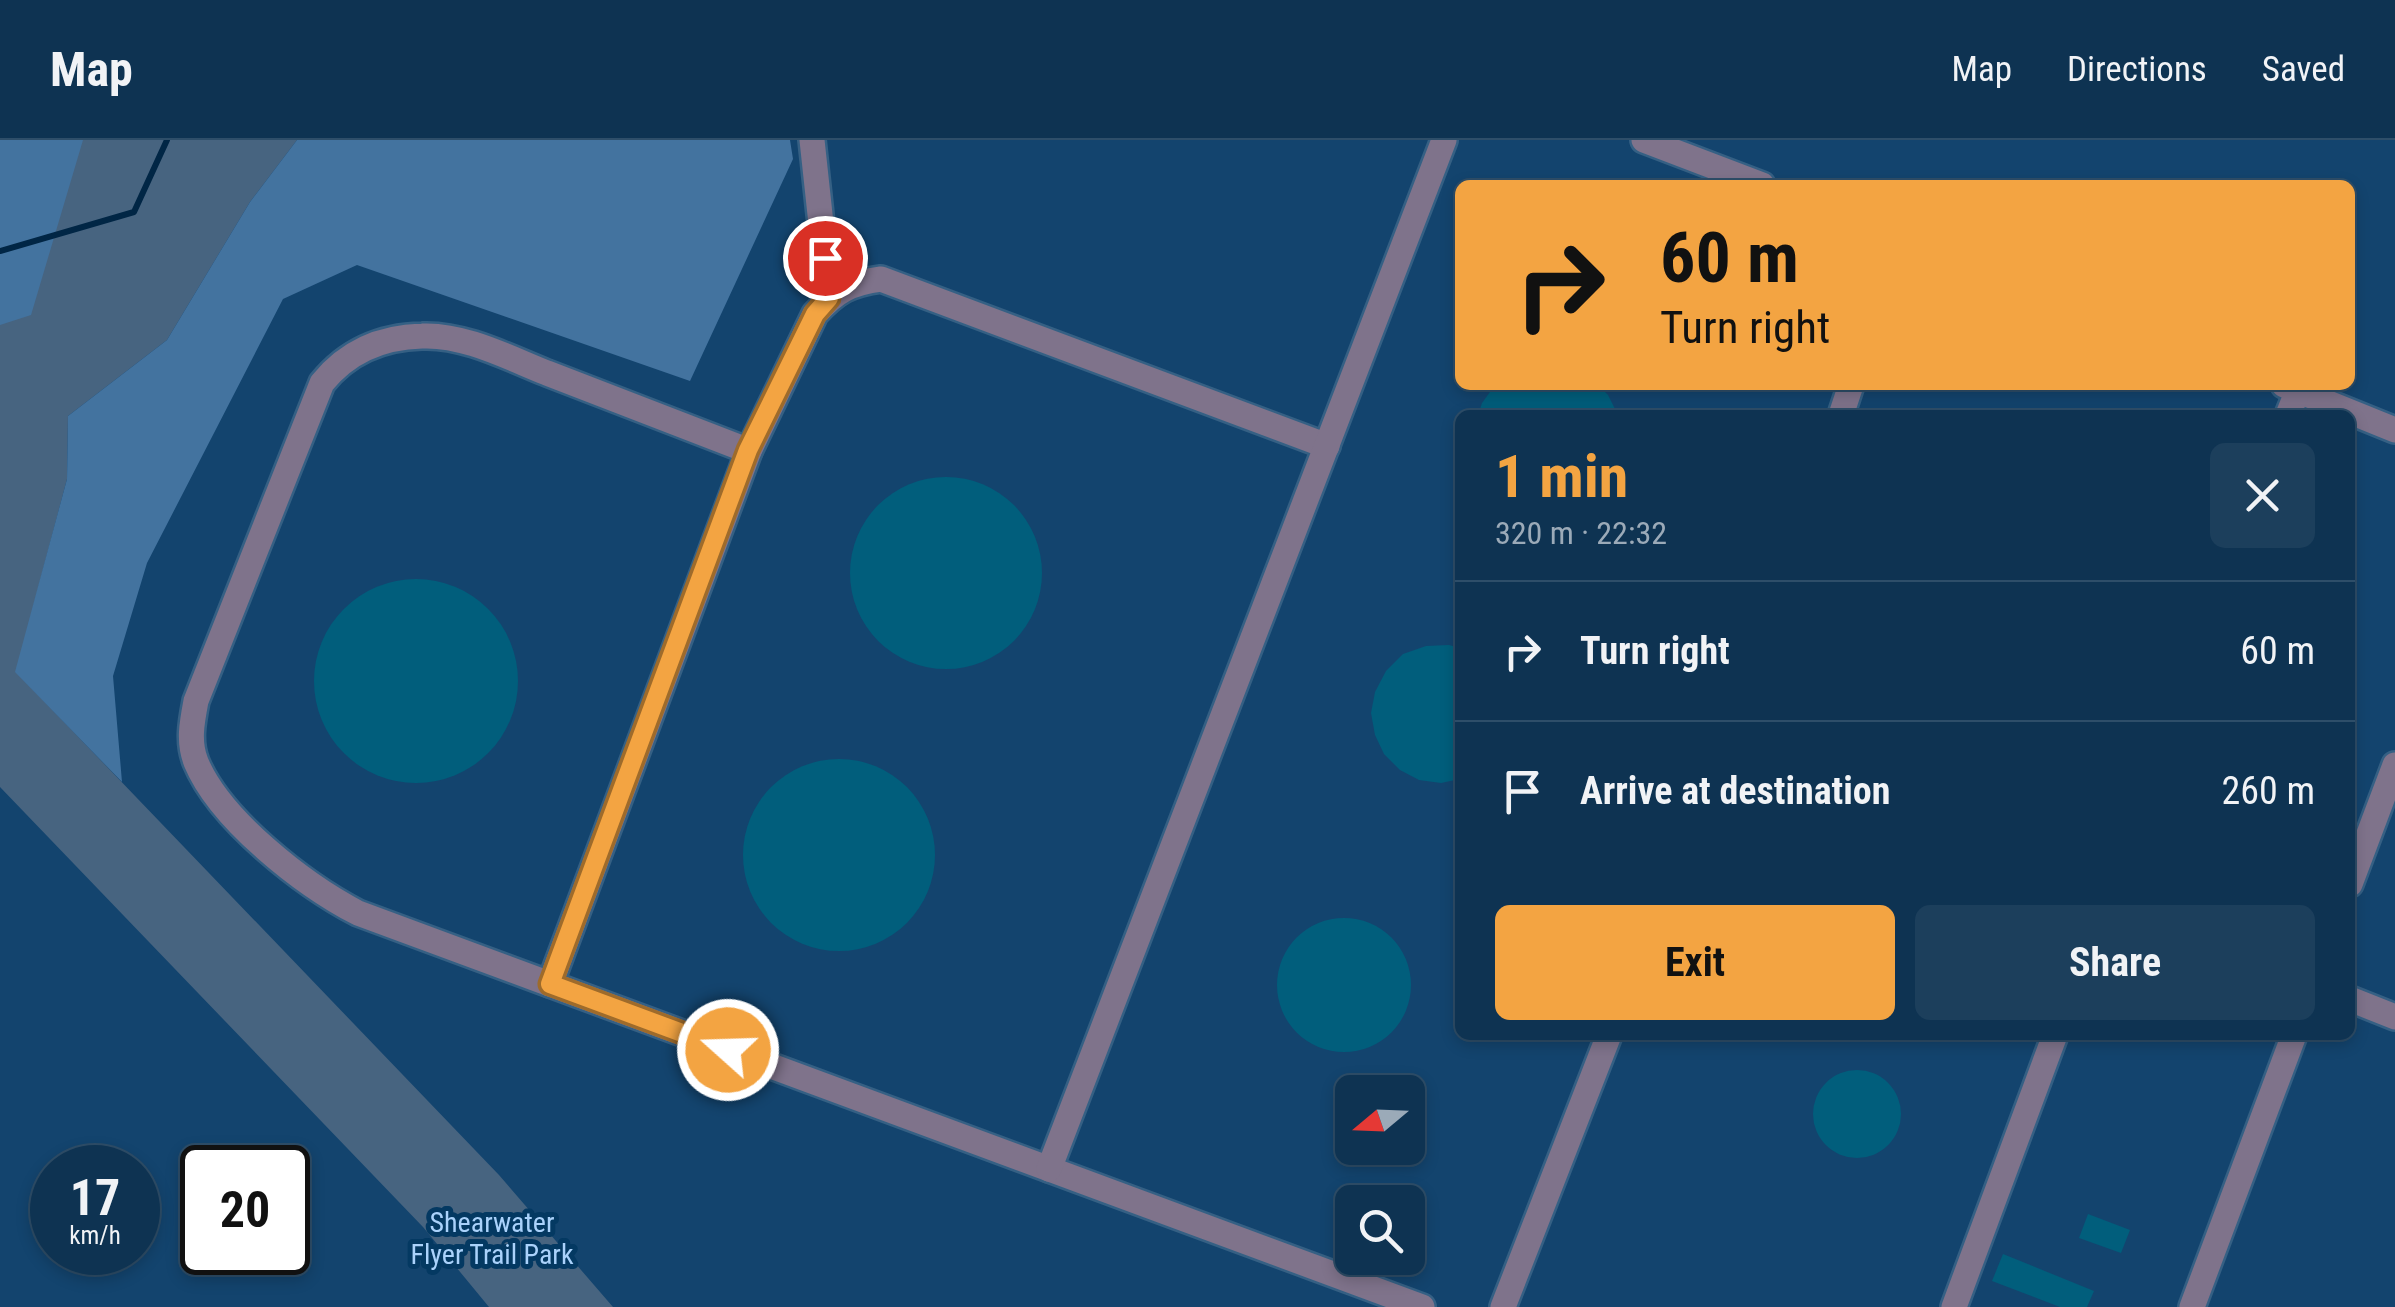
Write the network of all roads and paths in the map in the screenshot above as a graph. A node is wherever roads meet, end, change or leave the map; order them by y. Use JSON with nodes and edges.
{"nodes":[{"id":1,"x":812,"y":140,"type":"edge"},
{"id":2,"x":1444,"y":140,"type":"edge"},
{"id":3,"x":1644,"y":140,"type":"edge"},
{"id":4,"x":1749,"y":180,"type":"edge"},
{"id":5,"x":829,"y":298,"type":"junction"},
{"id":6,"x":2290,"y":397,"type":"edge"},
{"id":7,"x":2331,"y":410,"type":"edge"},
{"id":8,"x":2355,"y":417,"type":"edge"},
{"id":9,"x":2395,"y":430,"type":"edge"},
{"id":10,"x":1327,"y":446,"type":"junction"},
{"id":11,"x":748,"y":450,"type":"junction"},
{"id":12,"x":2395,"y":765,"type":"edge"},
{"id":13,"x":2355,"y":871,"type":"edge"},
{"id":14,"x":550,"y":984,"type":"junction"},
{"id":15,"x":2355,"y":1001,"type":"edge"},
{"id":16,"x":2395,"y":1017,"type":"edge"},
{"id":17,"x":1606,"y":1040,"type":"edge"},
{"id":18,"x":2053,"y":1040,"type":"edge"},
{"id":19,"x":2292,"y":1040,"type":"edge"},
{"id":20,"x":1049,"y":1169,"type":"junction"},
{"id":21,"x":1422,"y":1307,"type":"edge"},
{"id":22,"x":1503,"y":1307,"type":"edge"},
{"id":23,"x":1954,"y":1307,"type":"edge"},
{"id":24,"x":2192,"y":1307,"type":"edge"}],
"edges":[{"from":1,"to":5,"type":"lane"},
{"from":2,"to":10,"type":"lane"},
{"from":3,"to":4,"type":"lane"},
{"from":5,"to":10,"type":"lane"},
{"from":5,"to":11,"type":"lane"},
{"from":6,"to":7,"type":"lane"},
{"from":8,"to":9,"type":"lane"},
{"from":10,"to":20,"type":"lane"},
{"from":11,"to":14,"type":"lane"},
{"from":11,"to":14,"type":"lane"},
{"from":12,"to":13,"type":"lane"},
{"from":14,"to":20,"type":"lane"},
{"from":15,"to":16,"type":"lane"},
{"from":17,"to":22,"type":"lane"},
{"from":18,"to":23,"type":"lane"},
{"from":19,"to":24,"type":"lane"},
{"from":20,"to":21,"type":"lane"}]}
